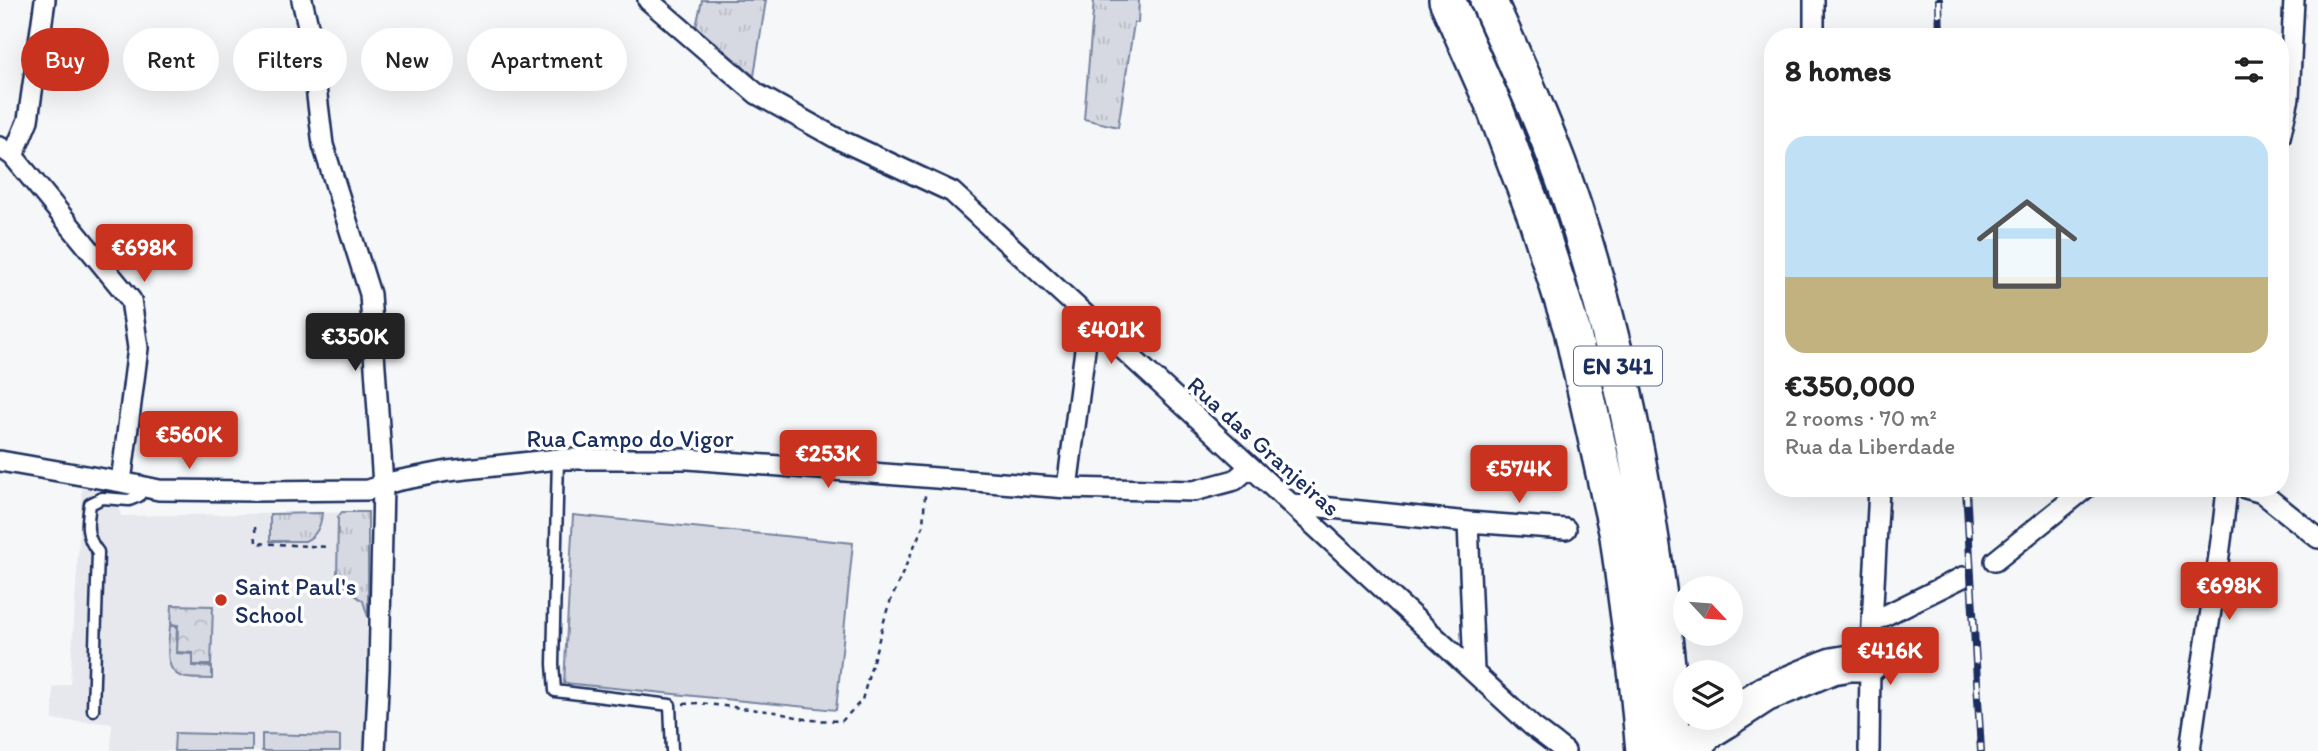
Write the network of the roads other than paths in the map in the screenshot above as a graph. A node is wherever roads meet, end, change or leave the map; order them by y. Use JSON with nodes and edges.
{"nodes":[{"id":1,"x":45,"y":0,"type":"edge"},
{"id":2,"x":302,"y":0,"type":"edge"},
{"id":3,"x":648,"y":0,"type":"edge"},
{"id":4,"x":1447,"y":0,"type":"edge"},
{"id":5,"x":1488,"y":0,"type":"edge"},
{"id":6,"x":1814,"y":0,"type":"edge"},
{"id":7,"x":2294,"y":0,"type":"edge"},
{"id":8,"x":1814,"y":28,"type":"edge"},
{"id":9,"x":2289,"y":98,"type":"edge"},
{"id":10,"x":6,"y":151,"type":"edge"},
{"id":11,"x":1089,"y":319,"type":"junction"},
{"id":12,"x":558,"y":459,"type":"junction"},
{"id":13,"x":0,"y":461,"type":"edge"},
{"id":14,"x":1250,"y":467,"type":"junction"},
{"id":15,"x":121,"y":482,"type":"junction"},
{"id":16,"x":383,"y":485,"type":"junction"},
{"id":17,"x":143,"y":487,"type":"junction"},
{"id":18,"x":1067,"y":488,"type":"junction"},
{"id":19,"x":1879,"y":497,"type":"edge"},
{"id":20,"x":2075,"y":497,"type":"edge"},
{"id":21,"x":2226,"y":497,"type":"edge"},
{"id":22,"x":2266,"y":497,"type":"edge"},
{"id":23,"x":1292,"y":504,"type":"junction"},
{"id":24,"x":1468,"y":522,"type":"junction"},
{"id":25,"x":1566,"y":529,"type":"dead end"},
{"id":26,"x":2318,"y":538,"type":"edge"},
{"id":27,"x":1995,"y":561,"type":"dead end"},
{"id":28,"x":1963,"y":577,"type":"dead end"},
{"id":29,"x":1872,"y":622,"type":"junction"},
{"id":30,"x":1665,"y":646,"type":"junction"},
{"id":31,"x":1673,"y":660,"type":"edge"},
{"id":32,"x":1870,"y":663,"type":"junction"},
{"id":33,"x":1474,"y":671,"type":"junction"},
{"id":34,"x":1765,"y":694,"type":"junction"},
{"id":35,"x":1743,"y":698,"type":"edge"},
{"id":36,"x":1743,"y":708,"type":"edge"},
{"id":37,"x":93,"y":710,"type":"dead end"},
{"id":38,"x":1710,"y":730,"type":"edge"},
{"id":39,"x":375,"y":751,"type":"edge"},
{"id":40,"x":672,"y":751,"type":"edge"},
{"id":41,"x":1564,"y":751,"type":"edge"},
{"id":42,"x":1644,"y":751,"type":"edge"},
{"id":43,"x":1673,"y":751,"type":"edge"},
{"id":44,"x":1689,"y":751,"type":"edge"},
{"id":45,"x":1869,"y":751,"type":"edge"},
{"id":46,"x":2190,"y":751,"type":"edge"}],
"edges":[{"from":1,"to":10,"type":"street"},
{"from":2,"to":16,"type":"street"},
{"from":3,"to":11,"type":"street","name":"Rua das Granjeiras"},
{"from":4,"to":42,"type":"highway","number":"EN 341"},
{"from":5,"to":30,"type":"highway","number":"EN 341"},
{"from":6,"to":8,"type":"street"},
{"from":7,"to":9,"type":"street"},
{"from":10,"to":15,"type":"street"},
{"from":11,"to":14,"type":"street","name":"Rua das Granjeiras"},
{"from":11,"to":18,"type":"street"},
{"from":12,"to":16,"type":"street","name":"Rua Campo do Vigor"},
{"from":12,"to":18,"type":"street","name":"Rua Campo do Vigor"},
{"from":12,"to":40,"type":"lane"},
{"from":13,"to":15,"type":"street","name":"Rua Campo do Vigor"},
{"from":14,"to":18,"type":"street","name":"Rua Campo do Vigor"},
{"from":14,"to":23,"type":"street","name":"Rua das Granjeiras"},
{"from":15,"to":17,"type":"street","name":"Rua Campo do Vigor"},
{"from":16,"to":17,"type":"street","name":"Rua Campo do Vigor"},
{"from":16,"to":39,"type":"street"},
{"from":17,"to":37,"type":"lane"},
{"from":19,"to":29,"type":"street"},
{"from":20,"to":27,"type":"street"},
{"from":21,"to":46,"type":"street"},
{"from":22,"to":26,"type":"street"},
{"from":23,"to":24,"type":"street"},
{"from":23,"to":33,"type":"street","name":"Rua das Granjeiras"},
{"from":24,"to":25,"type":"street"},
{"from":24,"to":33,"type":"street"},
{"from":28,"to":29,"type":"street"},
{"from":29,"to":32,"type":"street"},
{"from":30,"to":31,"type":"highway"},
{"from":30,"to":43,"type":"highway","number":"EN 341"},
{"from":32,"to":34,"type":"highway"},
{"from":32,"to":45,"type":"street"},
{"from":33,"to":41,"type":"street","name":"Rua das Granjeiras"},
{"from":34,"to":35,"type":"highway"},
{"from":34,"to":36,"type":"highway"},
{"from":38,"to":44,"type":"highway"}]}
